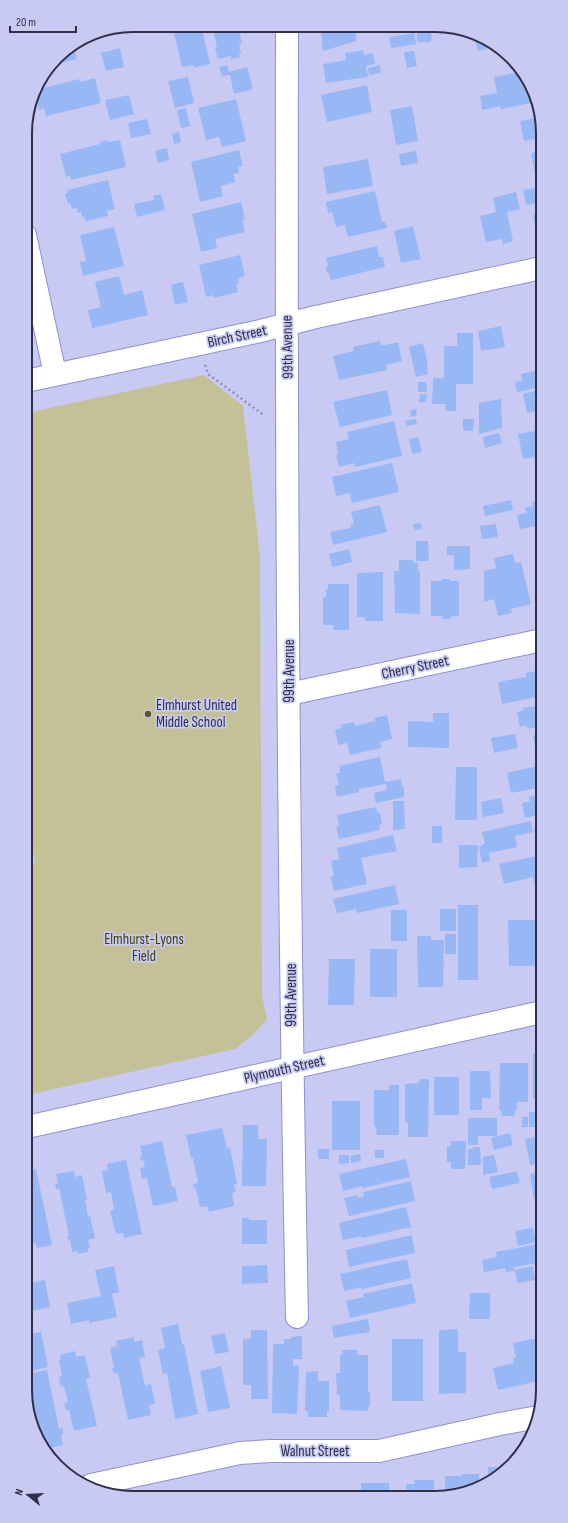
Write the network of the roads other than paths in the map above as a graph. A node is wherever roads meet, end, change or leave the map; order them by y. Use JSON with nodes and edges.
{"nodes":[{"id":1,"x":286,"y":32,"type":"edge"},
{"id":2,"x":32,"y":267,"type":"edge"},
{"id":3,"x":536,"y":269,"type":"edge"},
{"id":4,"x":287,"y":324,"type":"junction"},
{"id":5,"x":55,"y":374,"type":"junction"},
{"id":6,"x":32,"y":380,"type":"edge"},
{"id":7,"x":536,"y":641,"type":"edge"},
{"id":8,"x":289,"y":694,"type":"junction"},
{"id":9,"x":536,"y":1013,"type":"edge"},
{"id":10,"x":292,"y":1068,"type":"junction"},
{"id":11,"x":32,"y":1126,"type":"edge"},
{"id":12,"x":297,"y":1317,"type":"dead end"},
{"id":13,"x":532,"y":1418,"type":"edge"},
{"id":14,"x":95,"y":1484,"type":"edge"}],
"edges":[{"from":1,"to":4,"type":"street","name":"99th Avenue"},
{"from":2,"to":5,"type":"street"},
{"from":3,"to":4,"type":"street","name":"Birch Street"},
{"from":4,"to":5,"type":"street","name":"Birch Street"},
{"from":4,"to":8,"type":"street","name":"99th Avenue"},
{"from":5,"to":6,"type":"street","name":"Birch Street"},
{"from":7,"to":8,"type":"street","name":"Cherry Street"},
{"from":8,"to":10,"type":"street","name":"99th Avenue"},
{"from":9,"to":10,"type":"street","name":"Plymouth Street"},
{"from":10,"to":11,"type":"street","name":"Plymouth Street"},
{"from":10,"to":12,"type":"street","name":"99th Avenue"},
{"from":13,"to":14,"type":"street","name":"Walnut Street"}]}
